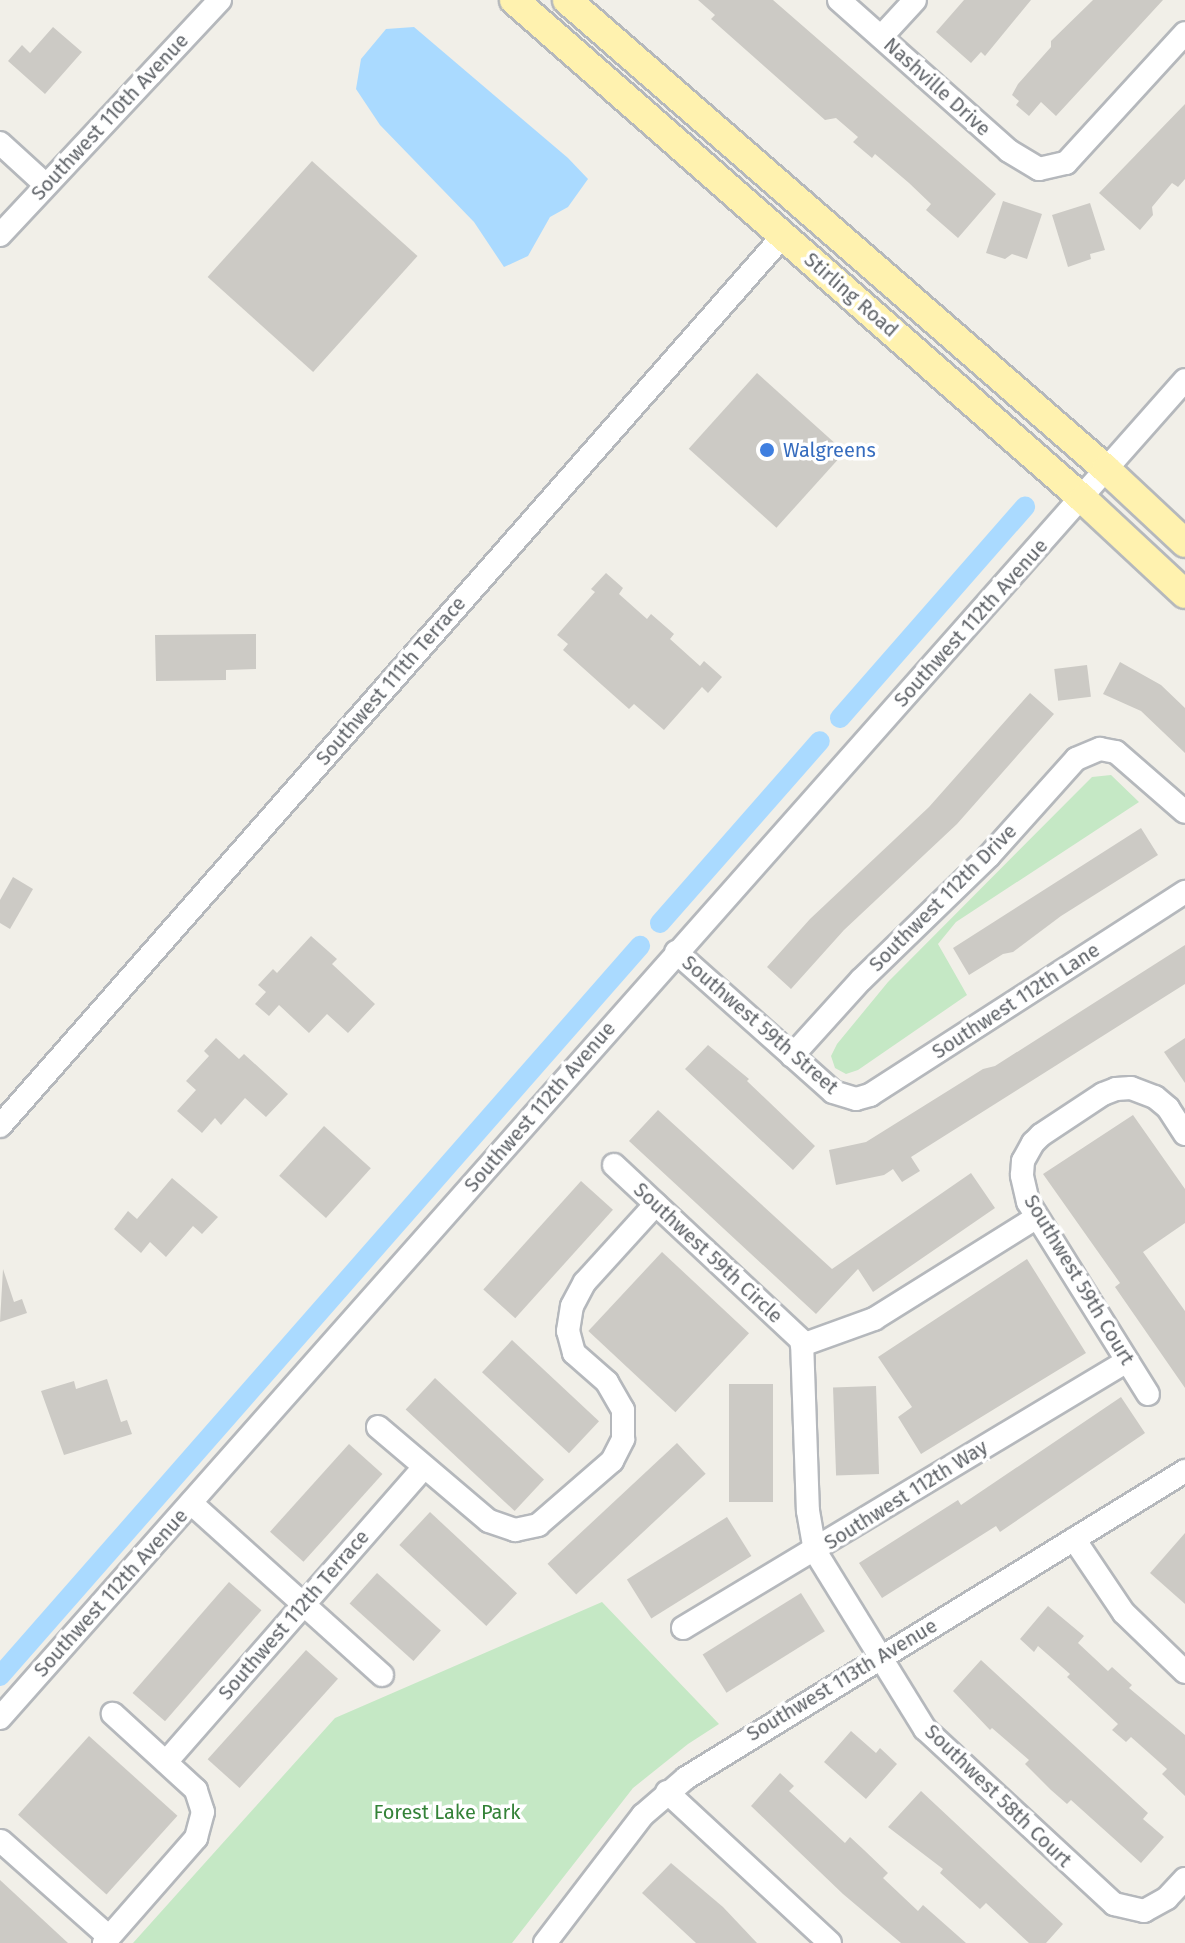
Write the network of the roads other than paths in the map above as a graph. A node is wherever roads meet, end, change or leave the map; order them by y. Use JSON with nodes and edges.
{"nodes":[{"id":1,"x":220,"y":0,"type":"edge"},
{"id":2,"x":514,"y":0,"type":"edge"},
{"id":3,"x":567,"y":0,"type":"edge"},
{"id":4,"x":839,"y":0,"type":"edge"},
{"id":5,"x":915,"y":0,"type":"edge"},
{"id":6,"x":1185,"y":33,"type":"edge"},
{"id":7,"x":881,"y":37,"type":"junction"},
{"id":8,"x":0,"y":143,"type":"edge"},
{"id":9,"x":46,"y":185,"type":"junction"},
{"id":10,"x":0,"y":235,"type":"edge"},
{"id":11,"x":783,"y":236,"type":"junction"},
{"id":12,"x":1185,"y":380,"type":"edge"},
{"id":13,"x":1106,"y":469,"type":"junction"},
{"id":14,"x":1083,"y":499,"type":"junction"},
{"id":15,"x":1185,"y":543,"type":"edge"},
{"id":16,"x":1185,"y":594,"type":"edge"},
{"id":17,"x":1185,"y":812,"type":"edge"},
{"id":18,"x":1185,"y":892,"type":"edge"},
{"id":19,"x":676,"y":952,"type":"junction"},
{"id":20,"x":792,"y":1056,"type":"junction"},
{"id":21,"x":844,"y":1098,"type":"joint"},
{"id":22,"x":0,"y":1126,"type":"edge"},
{"id":23,"x":1185,"y":1134,"type":"edge"},
{"id":24,"x":614,"y":1165,"type":"dead end"},
{"id":25,"x":656,"y":1204,"type":"junction"},
{"id":26,"x":1037,"y":1217,"type":"junction"},
{"id":27,"x":802,"y":1343,"type":"junction"},
{"id":28,"x":1127,"y":1361,"type":"junction"},
{"id":29,"x":1148,"y":1394,"type":"dead end"},
{"id":30,"x":378,"y":1427,"type":"dead end"},
{"id":31,"x":423,"y":1468,"type":"junction"},
{"id":32,"x":1185,"y":1471,"type":"edge"},
{"id":33,"x":191,"y":1503,"type":"junction"},
{"id":34,"x":1074,"y":1539,"type":"junction"},
{"id":35,"x":815,"y":1551,"type":"junction"},
{"id":36,"x":302,"y":1603,"type":"junction"},
{"id":37,"x":683,"y":1628,"type":"dead end"},
{"id":38,"x":879,"y":1658,"type":"junction"},
{"id":39,"x":1185,"y":1672,"type":"edge"},
{"id":40,"x":382,"y":1675,"type":"dead end"},
{"id":41,"x":113,"y":1714,"type":"dead end"},
{"id":42,"x":0,"y":1718,"type":"edge"},
{"id":43,"x":166,"y":1762,"type":"junction"},
{"id":44,"x":667,"y":1792,"type":"junction"},
{"id":45,"x":1,"y":1841,"type":"edge"},
{"id":46,"x":1185,"y":1879,"type":"edge"},
{"id":47,"x":106,"y":1940,"type":"edge"},
{"id":48,"x":545,"y":1943,"type":"edge"},
{"id":49,"x":830,"y":1943,"type":"edge"}],
"edges":[{"from":1,"to":9,"type":"street","name":"Southwest 110th Avenue"},
{"from":2,"to":11,"type":"main road","name":"Stirling Road"},
{"from":3,"to":13,"type":"main road","name":"Stirling Road"},
{"from":4,"to":7,"type":"street","name":"Nashville Drive"},
{"from":5,"to":7,"type":"street"},
{"from":6,"to":7,"type":"street","name":"Nashville Drive"},
{"from":8,"to":9,"type":"street"},
{"from":9,"to":10,"type":"street","name":"Southwest 110th Avenue"},
{"from":11,"to":14,"type":"main road","name":"Stirling Road"},
{"from":11,"to":22,"type":"street","name":"Southwest 111th Terrace"},
{"from":12,"to":13,"type":"street","name":"Southwest 112th Avenue"},
{"from":13,"to":14,"type":"street","name":"Southwest 112th Avenue"},
{"from":13,"to":15,"type":"main road","name":"Stirling Road"},
{"from":14,"to":16,"type":"main road","name":"Stirling Road"},
{"from":14,"to":19,"type":"street","name":"Southwest 112th Avenue"},
{"from":17,"to":20,"type":"street","name":"Southwest 112th Drive"},
{"from":18,"to":21,"type":"street","name":"Southwest 112th Lane"},
{"from":19,"to":20,"type":"street","name":"Southwest 59th Street"},
{"from":19,"to":33,"type":"street","name":"Southwest 112th Avenue"},
{"from":20,"to":21,"type":"street","name":"Southwest 59th Street"},
{"from":23,"to":26,"type":"street","name":"Southwest 59th Court"},
{"from":24,"to":25,"type":"street","name":"Southwest 59th Circle"},
{"from":25,"to":27,"type":"street","name":"Southwest 59th Circle"},
{"from":25,"to":31,"type":"street"},
{"from":26,"to":27,"type":"street"},
{"from":26,"to":28,"type":"street","name":"Southwest 59th Court"},
{"from":27,"to":35,"type":"street","name":"Southwest 58th Court"},
{"from":28,"to":29,"type":"street","name":"Southwest 59th Court"},
{"from":28,"to":35,"type":"street","name":"Southwest 112th Way"},
{"from":30,"to":31,"type":"street"},
{"from":31,"to":36,"type":"street","name":"Southwest 112th Terrace"},
{"from":32,"to":34,"type":"street","name":"Southwest 113th Avenue"},
{"from":33,"to":36,"type":"street"},
{"from":33,"to":42,"type":"street","name":"Southwest 112th Avenue"},
{"from":34,"to":38,"type":"street","name":"Southwest 113th Avenue"},
{"from":34,"to":39,"type":"street"},
{"from":35,"to":37,"type":"street","name":"Southwest 112th Way"},
{"from":35,"to":38,"type":"street","name":"Southwest 58th Court"},
{"from":36,"to":40,"type":"street"},
{"from":36,"to":43,"type":"street","name":"Southwest 112th Terrace"},
{"from":38,"to":44,"type":"street","name":"Southwest 113th Avenue"},
{"from":38,"to":46,"type":"street","name":"Southwest 58th Court"},
{"from":41,"to":43,"type":"street"},
{"from":43,"to":47,"type":"street"},
{"from":44,"to":48,"type":"street","name":"Southwest 113th Avenue"},
{"from":44,"to":49,"type":"street"},
{"from":45,"to":47,"type":"street"}]}
